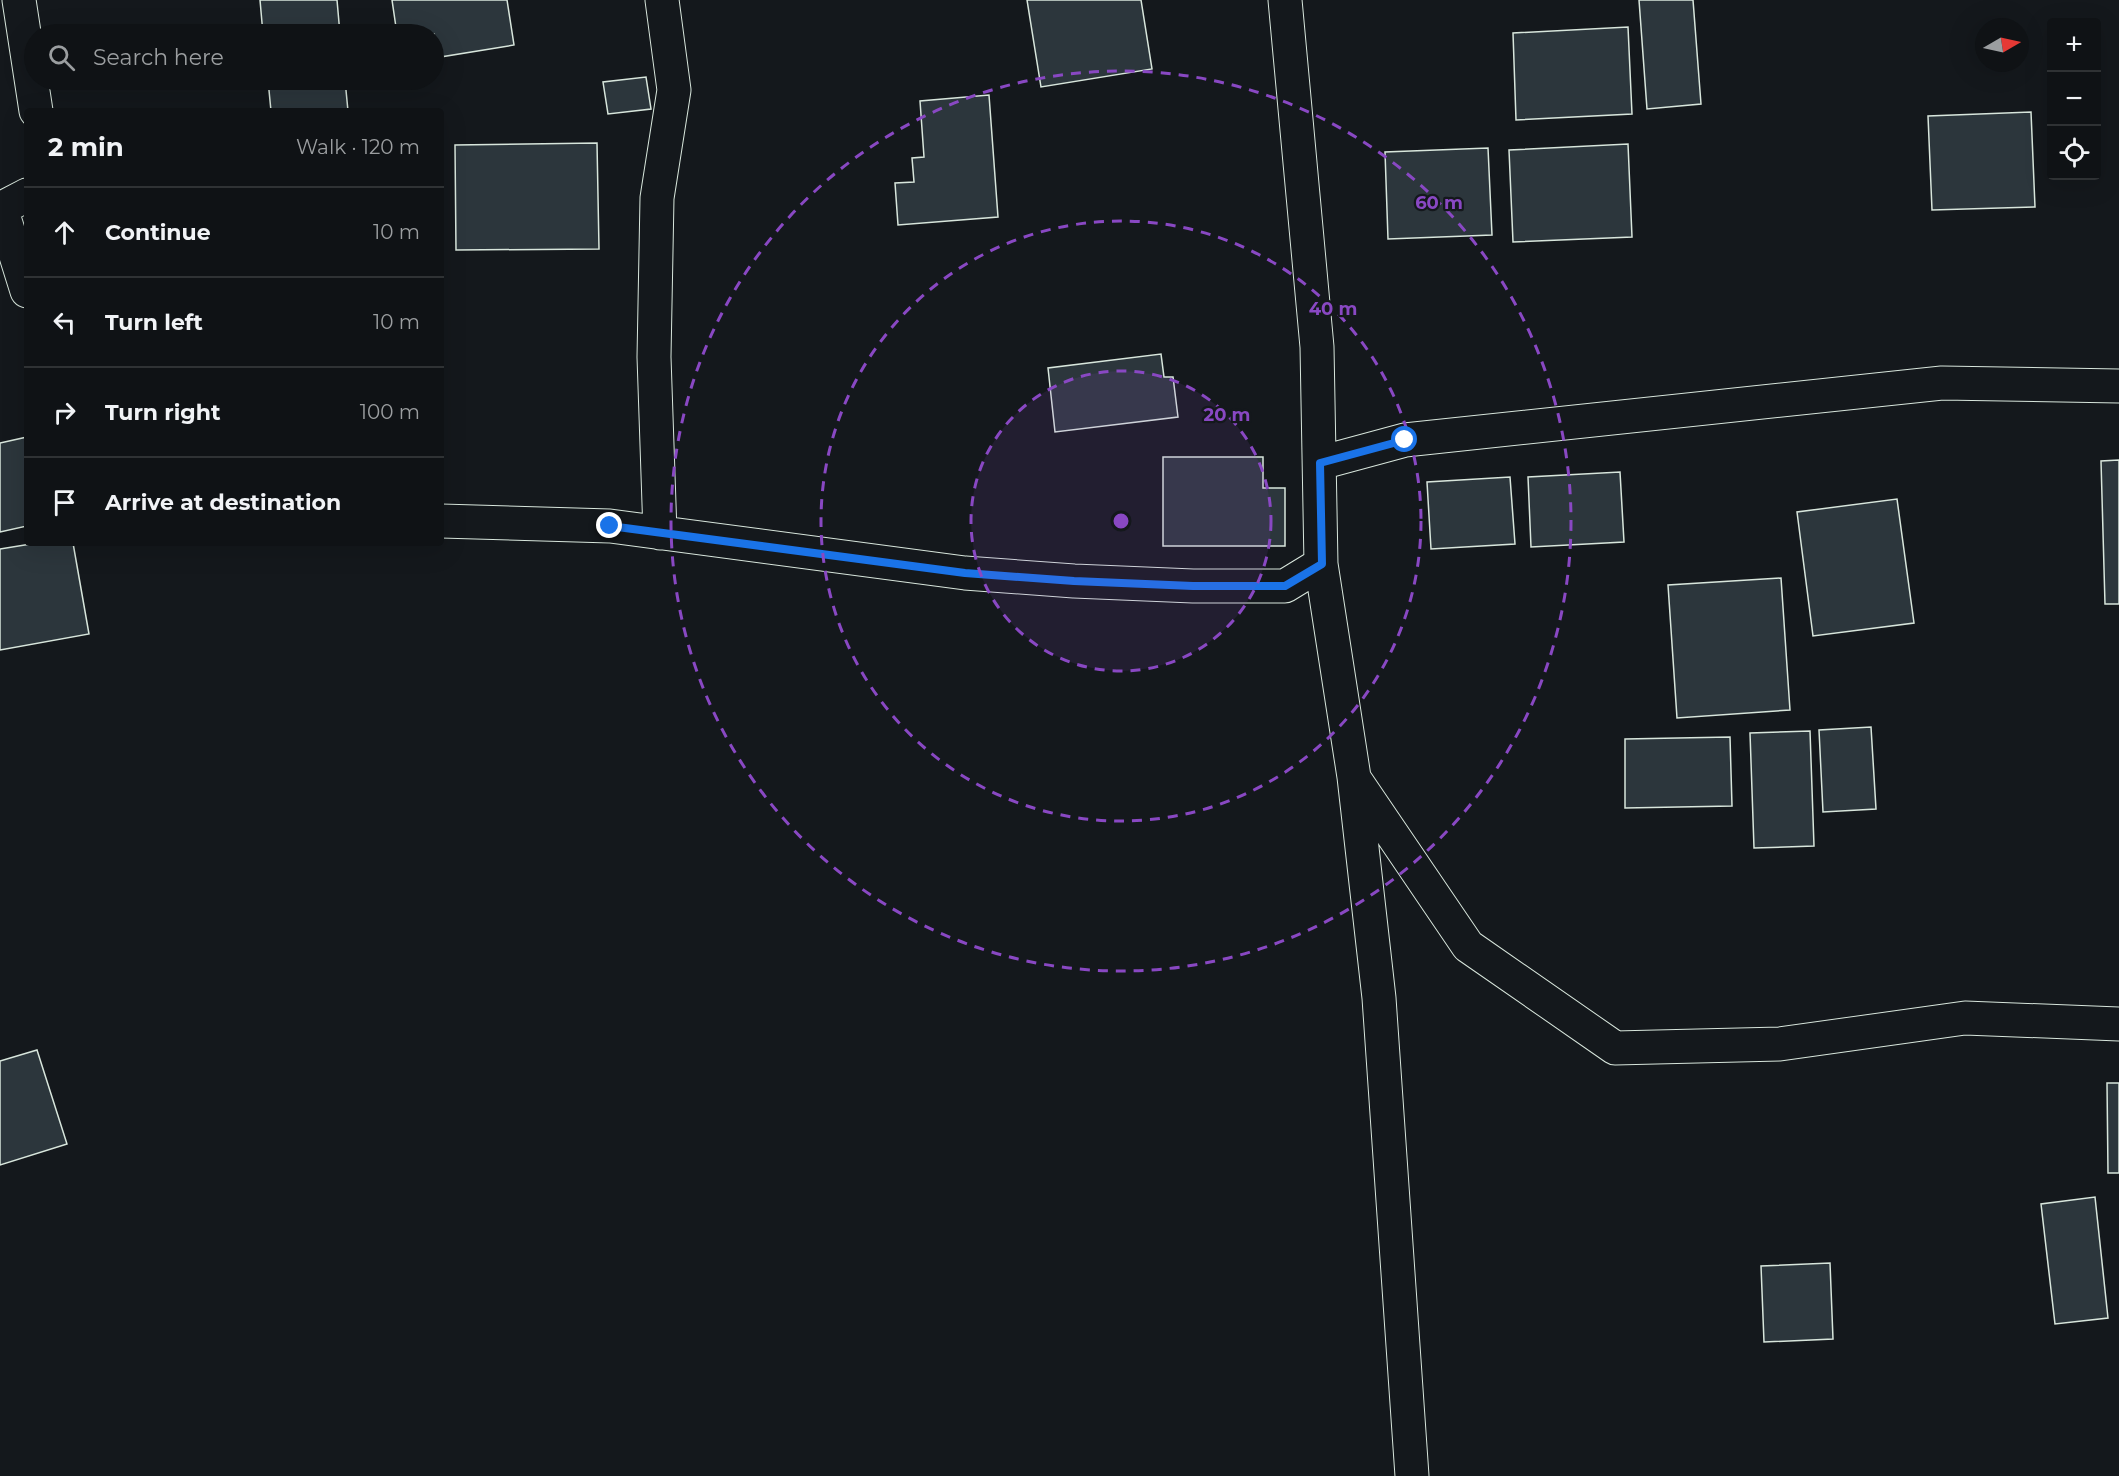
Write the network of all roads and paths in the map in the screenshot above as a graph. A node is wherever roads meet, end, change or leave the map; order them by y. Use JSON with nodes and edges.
{"nodes":[{"id":1,"x":19,"y":0,"type":"edge"},
{"id":2,"x":662,"y":0,"type":"edge"},
{"id":3,"x":1285,"y":0,"type":"edge"},
{"id":4,"x":24,"y":33,"type":"edge"},
{"id":5,"x":33,"y":90,"type":"edge"},
{"id":6,"x":36,"y":108,"type":"edge"},
{"id":7,"x":9,"y":204,"type":"edge"},
{"id":8,"x":24,"y":276,"type":"edge"},
{"id":9,"x":2119,"y":386,"type":"edge"},
{"id":10,"x":1320,"y":463,"type":"junction"},
{"id":11,"x":444,"y":521,"type":"edge"},
{"id":12,"x":660,"y":533,"type":"junction"},
{"id":13,"x":1322,"y":564,"type":"junction"},
{"id":14,"x":1354,"y":777,"type":"junction"},
{"id":15,"x":2119,"y":1024,"type":"edge"},
{"id":16,"x":1412,"y":1476,"type":"edge"}],
"edges":[{"from":1,"to":4,"type":"street"},
{"from":2,"to":12,"type":"street"},
{"from":3,"to":10,"type":"street"},
{"from":5,"to":6,"type":"street"},
{"from":7,"to":8,"type":"street"},
{"from":9,"to":10,"type":"street"},
{"from":10,"to":13,"type":"street"},
{"from":11,"to":12,"type":"street"},
{"from":12,"to":13,"type":"street"},
{"from":13,"to":14,"type":"street"},
{"from":14,"to":15,"type":"street"},
{"from":14,"to":16,"type":"street"}]}
